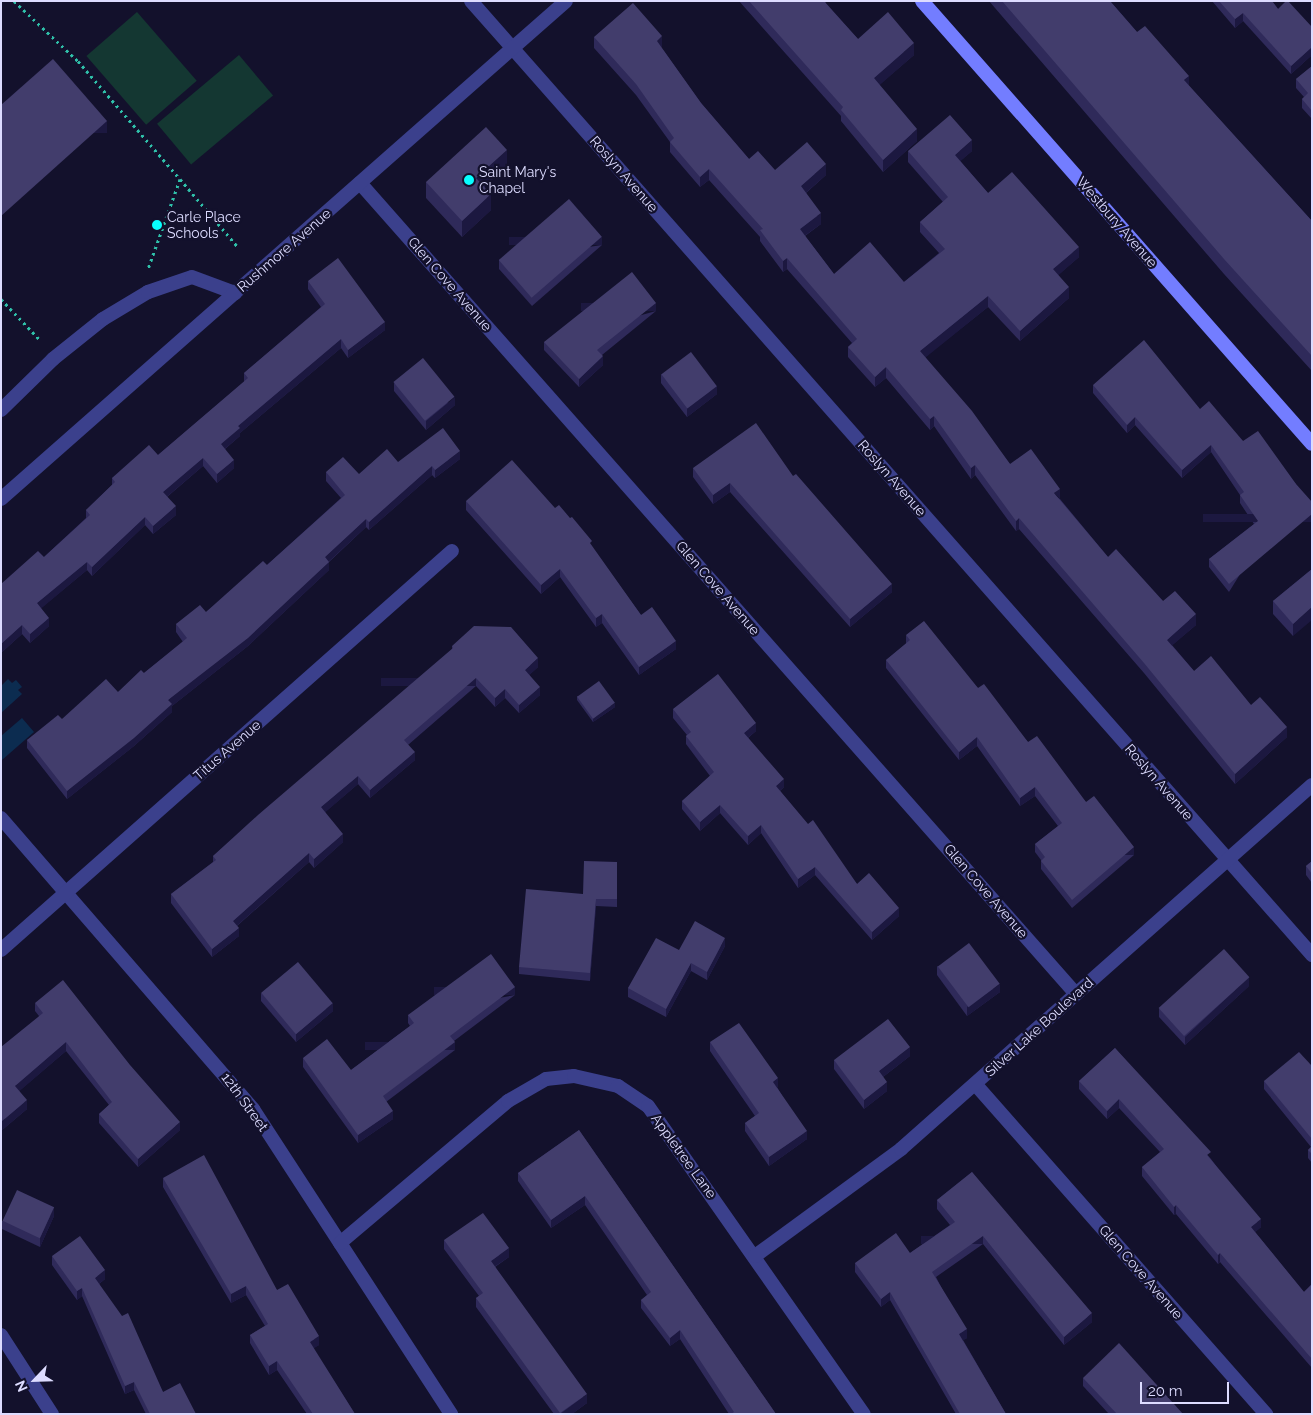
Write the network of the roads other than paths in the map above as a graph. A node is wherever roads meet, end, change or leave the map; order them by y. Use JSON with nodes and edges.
{"nodes":[{"id":1,"x":471,"y":1,"type":"edge"},
{"id":2,"x":566,"y":1,"type":"edge"},
{"id":3,"x":922,"y":1,"type":"edge"},
{"id":4,"x":513,"y":48,"type":"junction"},
{"id":5,"x":360,"y":182,"type":"junction"},
{"id":6,"x":235,"y":293,"type":"junction"},
{"id":7,"x":1,"y":410,"type":"edge"},
{"id":8,"x":1312,"y":444,"type":"edge"},
{"id":9,"x":1,"y":499,"type":"edge"},
{"id":10,"x":452,"y":551,"type":"dead end"},
{"id":11,"x":1312,"y":785,"type":"edge"},
{"id":12,"x":1,"y":818,"type":"edge"},
{"id":13,"x":1228,"y":860,"type":"junction"},
{"id":14,"x":66,"y":893,"type":"junction"},
{"id":15,"x":1,"y":950,"type":"edge"},
{"id":16,"x":1312,"y":955,"type":"edge"},
{"id":17,"x":1075,"y":993,"type":"junction"},
{"id":18,"x":976,"y":1085,"type":"junction"},
{"id":19,"x":340,"y":1243,"type":"junction"},
{"id":20,"x":755,"y":1256,"type":"junction"},
{"id":21,"x":1,"y":1335,"type":"edge"},
{"id":22,"x":52,"y":1414,"type":"edge"},
{"id":23,"x":451,"y":1414,"type":"edge"},
{"id":24,"x":864,"y":1414,"type":"edge"},
{"id":25,"x":1266,"y":1414,"type":"edge"}],
"edges":[{"from":1,"to":4,"type":"street","name":"Roslyn Avenue"},
{"from":2,"to":4,"type":"street","name":"Rushmore Avenue"},
{"from":3,"to":8,"type":"main road","name":"Westbury Avenue"},
{"from":4,"to":5,"type":"street","name":"Rushmore Avenue"},
{"from":4,"to":13,"type":"street","name":"Roslyn Avenue"},
{"from":5,"to":6,"type":"street","name":"Rushmore Avenue"},
{"from":5,"to":17,"type":"street","name":"Glen Cove Avenue"},
{"from":6,"to":7,"type":"street"},
{"from":6,"to":9,"type":"street","name":"Rushmore Avenue"},
{"from":10,"to":14,"type":"street","name":"Titus Avenue"},
{"from":11,"to":13,"type":"street","name":"Silver Lake Boulevard"},
{"from":12,"to":14,"type":"street","name":"12th Street"},
{"from":13,"to":16,"type":"street","name":"Roslyn Avenue"},
{"from":13,"to":17,"type":"street","name":"Silver Lake Boulevard"},
{"from":14,"to":15,"type":"street","name":"Titus Avenue"},
{"from":14,"to":19,"type":"street","name":"12th Street"},
{"from":17,"to":18,"type":"street","name":"Silver Lake Boulevard"},
{"from":18,"to":20,"type":"street","name":"Silver Lake Boulevard"},
{"from":18,"to":25,"type":"street","name":"Glen Cove Avenue"},
{"from":19,"to":20,"type":"street","name":"Appletree Lane"},
{"from":19,"to":23,"type":"street","name":"12th Street"},
{"from":20,"to":24,"type":"street","name":"Appletree Lane"},
{"from":21,"to":22,"type":"street"}]}
